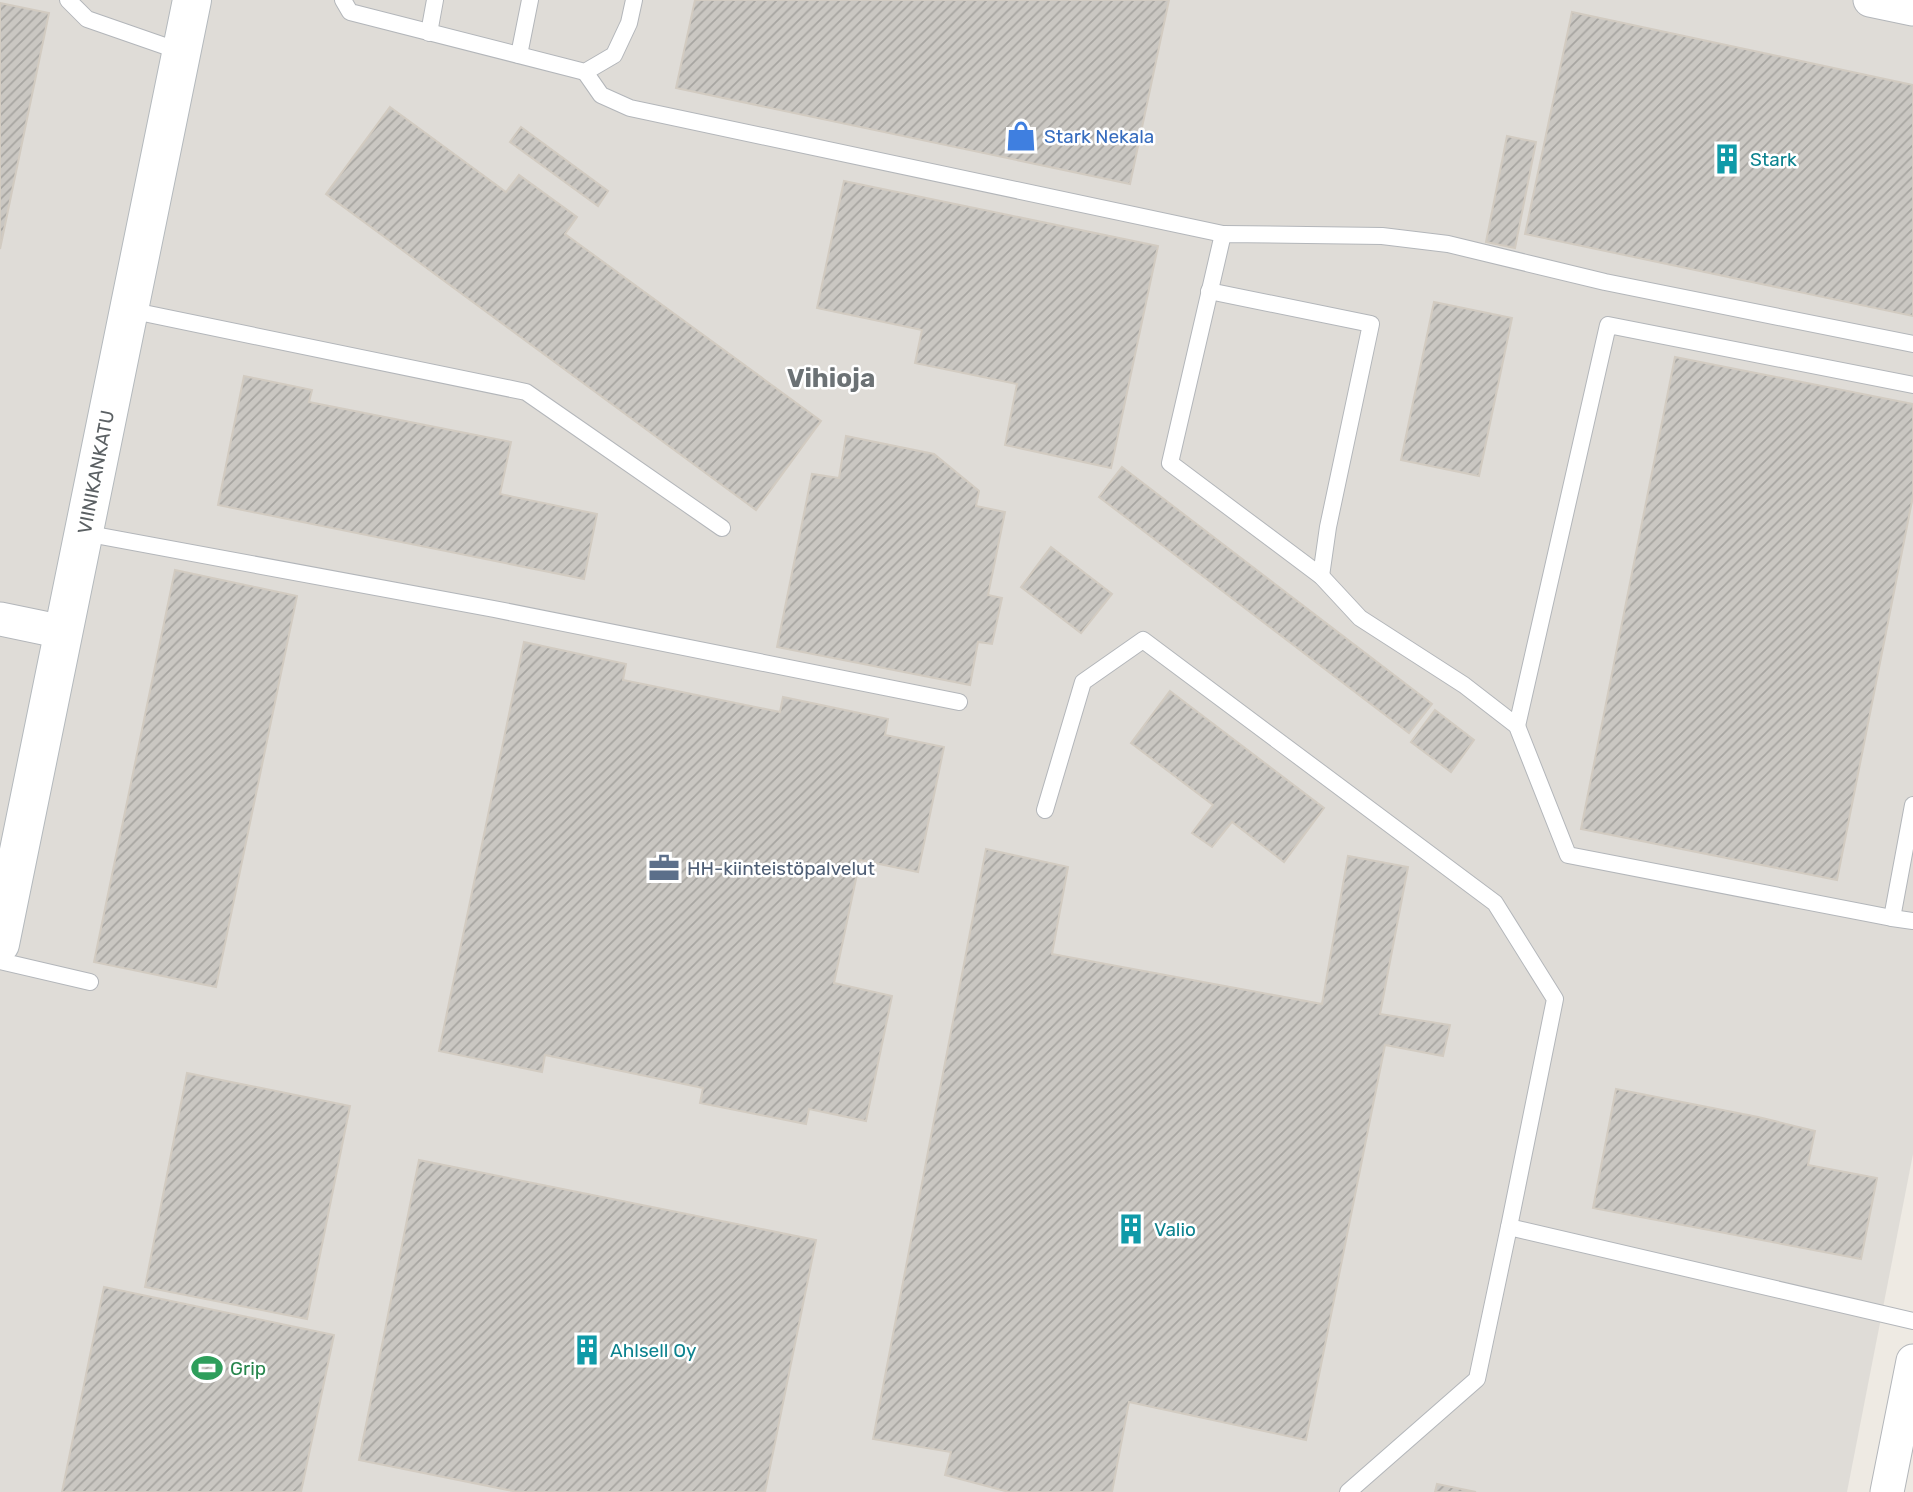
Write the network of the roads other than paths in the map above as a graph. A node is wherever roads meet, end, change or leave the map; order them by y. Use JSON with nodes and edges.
{"nodes":[{"id":1,"x":68,"y":0,"type":"edge"},
{"id":2,"x":192,"y":0,"type":"edge"},
{"id":3,"x":343,"y":0,"type":"edge"},
{"id":4,"x":435,"y":0,"type":"edge"},
{"id":5,"x":530,"y":0,"type":"edge"},
{"id":6,"x":634,"y":0,"type":"edge"},
{"id":7,"x":1870,"y":0,"type":"edge"},
{"id":8,"x":1913,"y":9,"type":"edge"},
{"id":9,"x":429,"y":33,"type":"junction"},
{"id":10,"x":181,"y":52,"type":"junction"},
{"id":11,"x":519,"y":55,"type":"junction"},
{"id":12,"x":585,"y":72,"type":"junction"},
{"id":13,"x":1223,"y":234,"type":"junction"},
{"id":14,"x":1209,"y":291,"type":"junction"},
{"id":15,"x":129,"y":310,"type":"junction"},
{"id":16,"x":1913,"y":345,"type":"edge"},
{"id":17,"x":1913,"y":385,"type":"edge"},
{"id":18,"x":722,"y":528,"type":"dead end"},
{"id":19,"x":84,"y":533,"type":"junction"},
{"id":20,"x":1321,"y":576,"type":"junction"},
{"id":21,"x":0,"y":619,"type":"edge"},
{"id":22,"x":63,"y":632,"type":"junction"},
{"id":23,"x":959,"y":702,"type":"dead end"},
{"id":24,"x":1517,"y":726,"type":"junction"},
{"id":25,"x":1913,"y":805,"type":"edge"},
{"id":26,"x":1045,"y":810,"type":"dead end"},
{"id":27,"x":1892,"y":918,"type":"junction"},
{"id":28,"x":1913,"y":921,"type":"edge"},
{"id":29,"x":0,"y":944,"type":"edge"},
{"id":30,"x":0,"y":961,"type":"edge"},
{"id":31,"x":90,"y":982,"type":"dead end"},
{"id":32,"x":1508,"y":1227,"type":"junction"},
{"id":33,"x":1913,"y":1321,"type":"edge"},
{"id":34,"x":1913,"y":1361,"type":"edge"},
{"id":35,"x":1348,"y":1492,"type":"edge"},
{"id":36,"x":1887,"y":1492,"type":"edge"}],
"edges":[{"from":1,"to":10,"type":"lane"},
{"from":2,"to":10,"type":"main road","name":"VIINIKANKATU"},
{"from":3,"to":9,"type":"lane"},
{"from":4,"to":9,"type":"lane"},
{"from":5,"to":11,"type":"lane"},
{"from":6,"to":12,"type":"lane"},
{"from":7,"to":8,"type":"street"},
{"from":9,"to":11,"type":"lane"},
{"from":10,"to":15,"type":"main road","name":"VIINIKANKATU"},
{"from":11,"to":12,"type":"lane"},
{"from":12,"to":13,"type":"lane"},
{"from":13,"to":14,"type":"lane"},
{"from":13,"to":16,"type":"lane"},
{"from":14,"to":20,"type":"lane"},
{"from":14,"to":20,"type":"lane"},
{"from":15,"to":18,"type":"lane"},
{"from":15,"to":19,"type":"main road","name":"VIINIKANKATU"},
{"from":17,"to":24,"type":"lane"},
{"from":19,"to":22,"type":"main road","name":"VIINIKANKATU"},
{"from":19,"to":23,"type":"lane"},
{"from":20,"to":24,"type":"lane"},
{"from":21,"to":22,"type":"street"},
{"from":22,"to":29,"type":"main road","name":"VIINIKANKATU"},
{"from":24,"to":27,"type":"lane"},
{"from":25,"to":27,"type":"lane"},
{"from":26,"to":32,"type":"lane"},
{"from":27,"to":28,"type":"lane"},
{"from":30,"to":31,"type":"lane"},
{"from":32,"to":33,"type":"lane"},
{"from":32,"to":35,"type":"lane"},
{"from":34,"to":36,"type":"street"}]}
